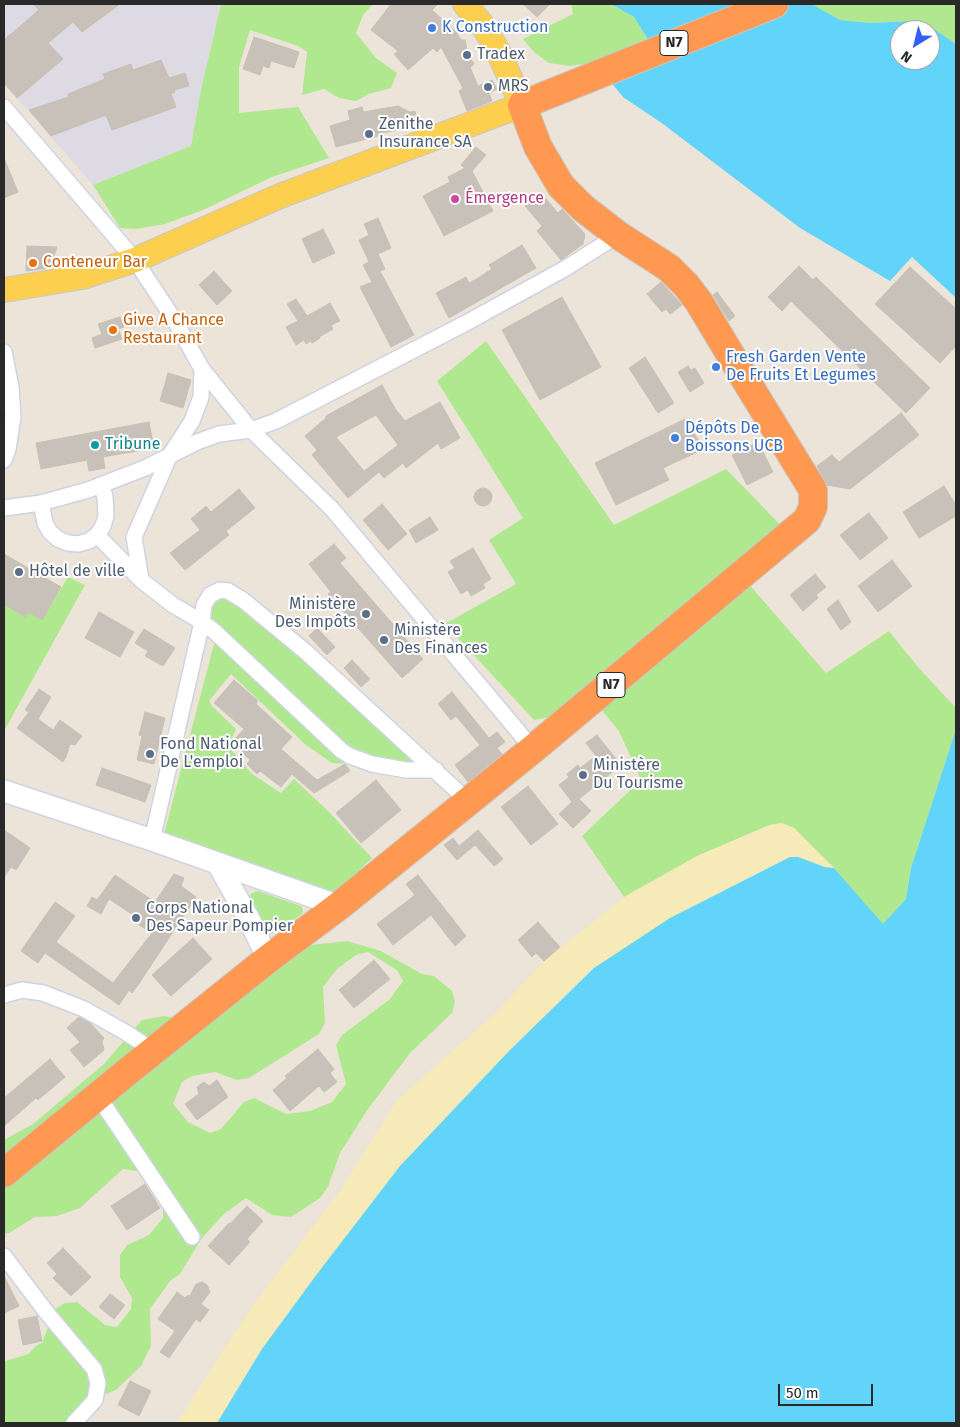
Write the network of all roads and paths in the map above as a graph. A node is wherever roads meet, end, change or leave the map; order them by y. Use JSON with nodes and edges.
{"nodes":[{"id":1,"x":464,"y":4,"type":"edge"},
{"id":2,"x":774,"y":4,"type":"edge"},
{"id":3,"x":522,"y":105,"type":"junction"},
{"id":4,"x":4,"y":108,"type":"edge"},
{"id":5,"x":618,"y":235,"type":"junction"},
{"id":6,"x":135,"y":260,"type":"junction"},
{"id":7,"x":4,"y":290,"type":"edge"},
{"id":8,"x":4,"y":352,"type":"edge"},
{"id":9,"x":202,"y":369,"type":"junction"},
{"id":10,"x":251,"y":430,"type":"junction"},
{"id":11,"x":170,"y":455,"type":"junction"},
{"id":12,"x":4,"y":460,"type":"edge"},
{"id":13,"x":100,"y":485,"type":"junction"},
{"id":14,"x":41,"y":503,"type":"junction"},
{"id":15,"x":4,"y":508,"type":"edge"},
{"id":16,"x":97,"y":535,"type":"junction"},
{"id":17,"x":141,"y":580,"type":"junction"},
{"id":18,"x":202,"y":622,"type":"junction"},
{"id":19,"x":533,"y":749,"type":"junction"},
{"id":20,"x":436,"y":770,"type":"junction"},
{"id":21,"x":4,"y":791,"type":"edge"},
{"id":22,"x":468,"y":801,"type":"junction"},
{"id":23,"x":152,"y":840,"type":"junction"},
{"id":24,"x":218,"y":864,"type":"junction"},
{"id":25,"x":339,"y":906,"type":"junction"},
{"id":26,"x":268,"y":959,"type":"junction"},
{"id":27,"x":4,"y":995,"type":"edge"},
{"id":28,"x":154,"y":1051,"type":"junction"},
{"id":29,"x":98,"y":1096,"type":"junction"},
{"id":30,"x":4,"y":1173,"type":"edge"},
{"id":31,"x":192,"y":1237,"type":"dead end"},
{"id":32,"x":4,"y":1256,"type":"edge"},
{"id":33,"x":74,"y":1423,"type":"edge"}],
"edges":[{"from":1,"to":3,"type":"main road"},
{"from":2,"to":3,"type":"highway","number":"N7"},
{"from":3,"to":5,"type":"highway","number":"N7"},
{"from":3,"to":6,"type":"main road"},
{"from":4,"to":6,"type":"street"},
{"from":5,"to":10,"type":"street"},
{"from":5,"to":19,"type":"highway","number":"N7"},
{"from":6,"to":7,"type":"main road"},
{"from":6,"to":9,"type":"street"},
{"from":8,"to":12,"type":"street"},
{"from":9,"to":10,"type":"street"},
{"from":9,"to":11,"type":"street"},
{"from":10,"to":11,"type":"street"},
{"from":10,"to":19,"type":"street"},
{"from":11,"to":13,"type":"street"},
{"from":11,"to":17,"type":"street"},
{"from":13,"to":14,"type":"street"},
{"from":13,"to":16,"type":"street"},
{"from":14,"to":15,"type":"street"},
{"from":14,"to":16,"type":"street"},
{"from":16,"to":17,"type":"street"},
{"from":17,"to":18,"type":"street"},
{"from":18,"to":20,"type":"street"},
{"from":18,"to":20,"type":"street"},
{"from":18,"to":23,"type":"street"},
{"from":19,"to":22,"type":"highway","number":"N7"},
{"from":20,"to":22,"type":"street"},
{"from":21,"to":23,"type":"street"},
{"from":22,"to":25,"type":"highway","number":"N7"},
{"from":23,"to":24,"type":"street"},
{"from":24,"to":25,"type":"street"},
{"from":24,"to":26,"type":"street"},
{"from":25,"to":26,"type":"highway","number":"N7"},
{"from":26,"to":28,"type":"highway","number":"N7"},
{"from":27,"to":28,"type":"street"},
{"from":28,"to":29,"type":"highway","number":"N7"},
{"from":29,"to":30,"type":"highway","number":"N7"},
{"from":29,"to":31,"type":"street"},
{"from":32,"to":33,"type":"street"}]}
